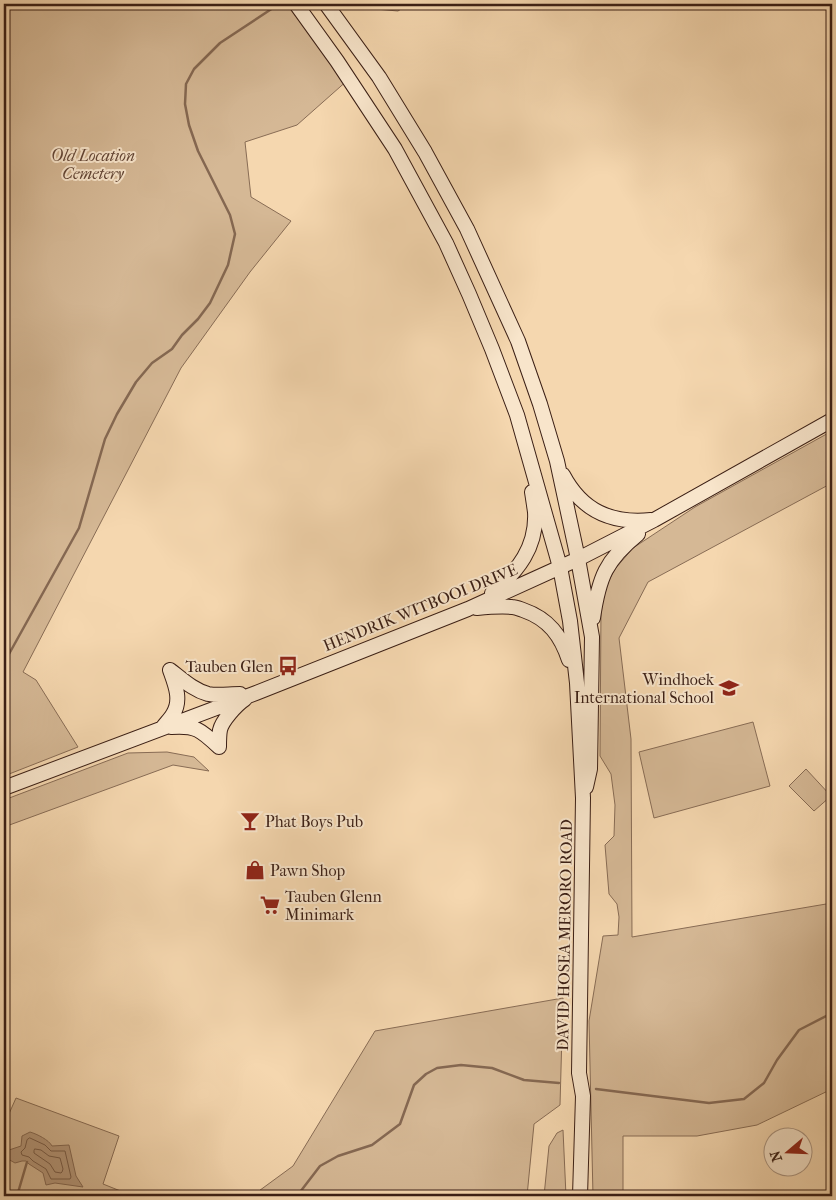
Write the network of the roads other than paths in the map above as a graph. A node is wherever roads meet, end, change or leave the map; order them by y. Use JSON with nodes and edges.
{"nodes":[{"id":1,"x":296,"y":4,"type":"edge"},
{"id":2,"x":328,"y":8,"type":"edge"},
{"id":3,"x":832,"y":420,"type":"edge"},
{"id":4,"x":524,"y":435,"type":"junction"},
{"id":5,"x":556,"y":461,"type":"junction"},
{"id":6,"x":654,"y":520,"type":"junction"},
{"id":7,"x":578,"y":558,"type":"junction"},
{"id":8,"x":560,"y":567,"type":"junction"},
{"id":9,"x":468,"y":609,"type":"junction"},
{"id":10,"x":592,"y":637,"type":"junction"},
{"id":11,"x":577,"y":683,"type":"junction"},
{"id":12,"x":256,"y":692,"type":"junction"},
{"id":13,"x":162,"y":727,"type":"junction"},
{"id":14,"x":4,"y":788,"type":"edge"},
{"id":15,"x":583,"y":798,"type":"junction"},
{"id":16,"x":579,"y":1073,"type":"junction"},
{"id":17,"x":573,"y":1196,"type":"edge"},
{"id":18,"x":580,"y":1196,"type":"edge"}],
"edges":[{"from":1,"to":4,"type":"main road","name":"DAVID HOSEA MERORO ROAD"},
{"from":2,"to":5,"type":"main road","name":"DAVID HOSEA MERORO ROAD"},
{"from":3,"to":6,"type":"main road","name":"HENDRIK WITBOOI DRIVE"},
{"from":4,"to":8,"type":"main road","name":"DAVID HOSEA MERORO ROAD"},
{"from":4,"to":9,"type":"main road"},
{"from":5,"to":6,"type":"main road"},
{"from":5,"to":7,"type":"main road","name":"DAVID HOSEA MERORO ROAD"},
{"from":6,"to":7,"type":"main road","name":"HENDRIK WITBOOI DRIVE"},
{"from":6,"to":10,"type":"main road"},
{"from":7,"to":8,"type":"main road","name":"HENDRIK WITBOOI DRIVE"},
{"from":7,"to":10,"type":"main road","name":"DAVID HOSEA MERORO ROAD"},
{"from":8,"to":9,"type":"main road","name":"HENDRIK WITBOOI DRIVE"},
{"from":8,"to":11,"type":"main road","name":"DAVID HOSEA MERORO ROAD"},
{"from":9,"to":11,"type":"main road"},
{"from":9,"to":12,"type":"main road","name":"HENDRIK WITBOOI DRIVE"},
{"from":10,"to":15,"type":"main road","name":"DAVID HOSEA MERORO ROAD"},
{"from":11,"to":15,"type":"main road","name":"DAVID HOSEA MERORO ROAD"},
{"from":12,"to":13,"type":"main road","name":"HENDRIK WITBOOI DRIVE"},
{"from":12,"to":13,"type":"main road"},
{"from":12,"to":13,"type":"main road"},
{"from":13,"to":14,"type":"main road","name":"HENDRIK WITBOOI DRIVE"},
{"from":15,"to":16,"type":"main road","name":"DAVID HOSEA MERORO ROAD"},
{"from":16,"to":17,"type":"main road","name":"DAVID HOSEA MERORO ROAD"},
{"from":16,"to":18,"type":"main road","name":"DAVID HOSEA MERORO ROAD"}]}
